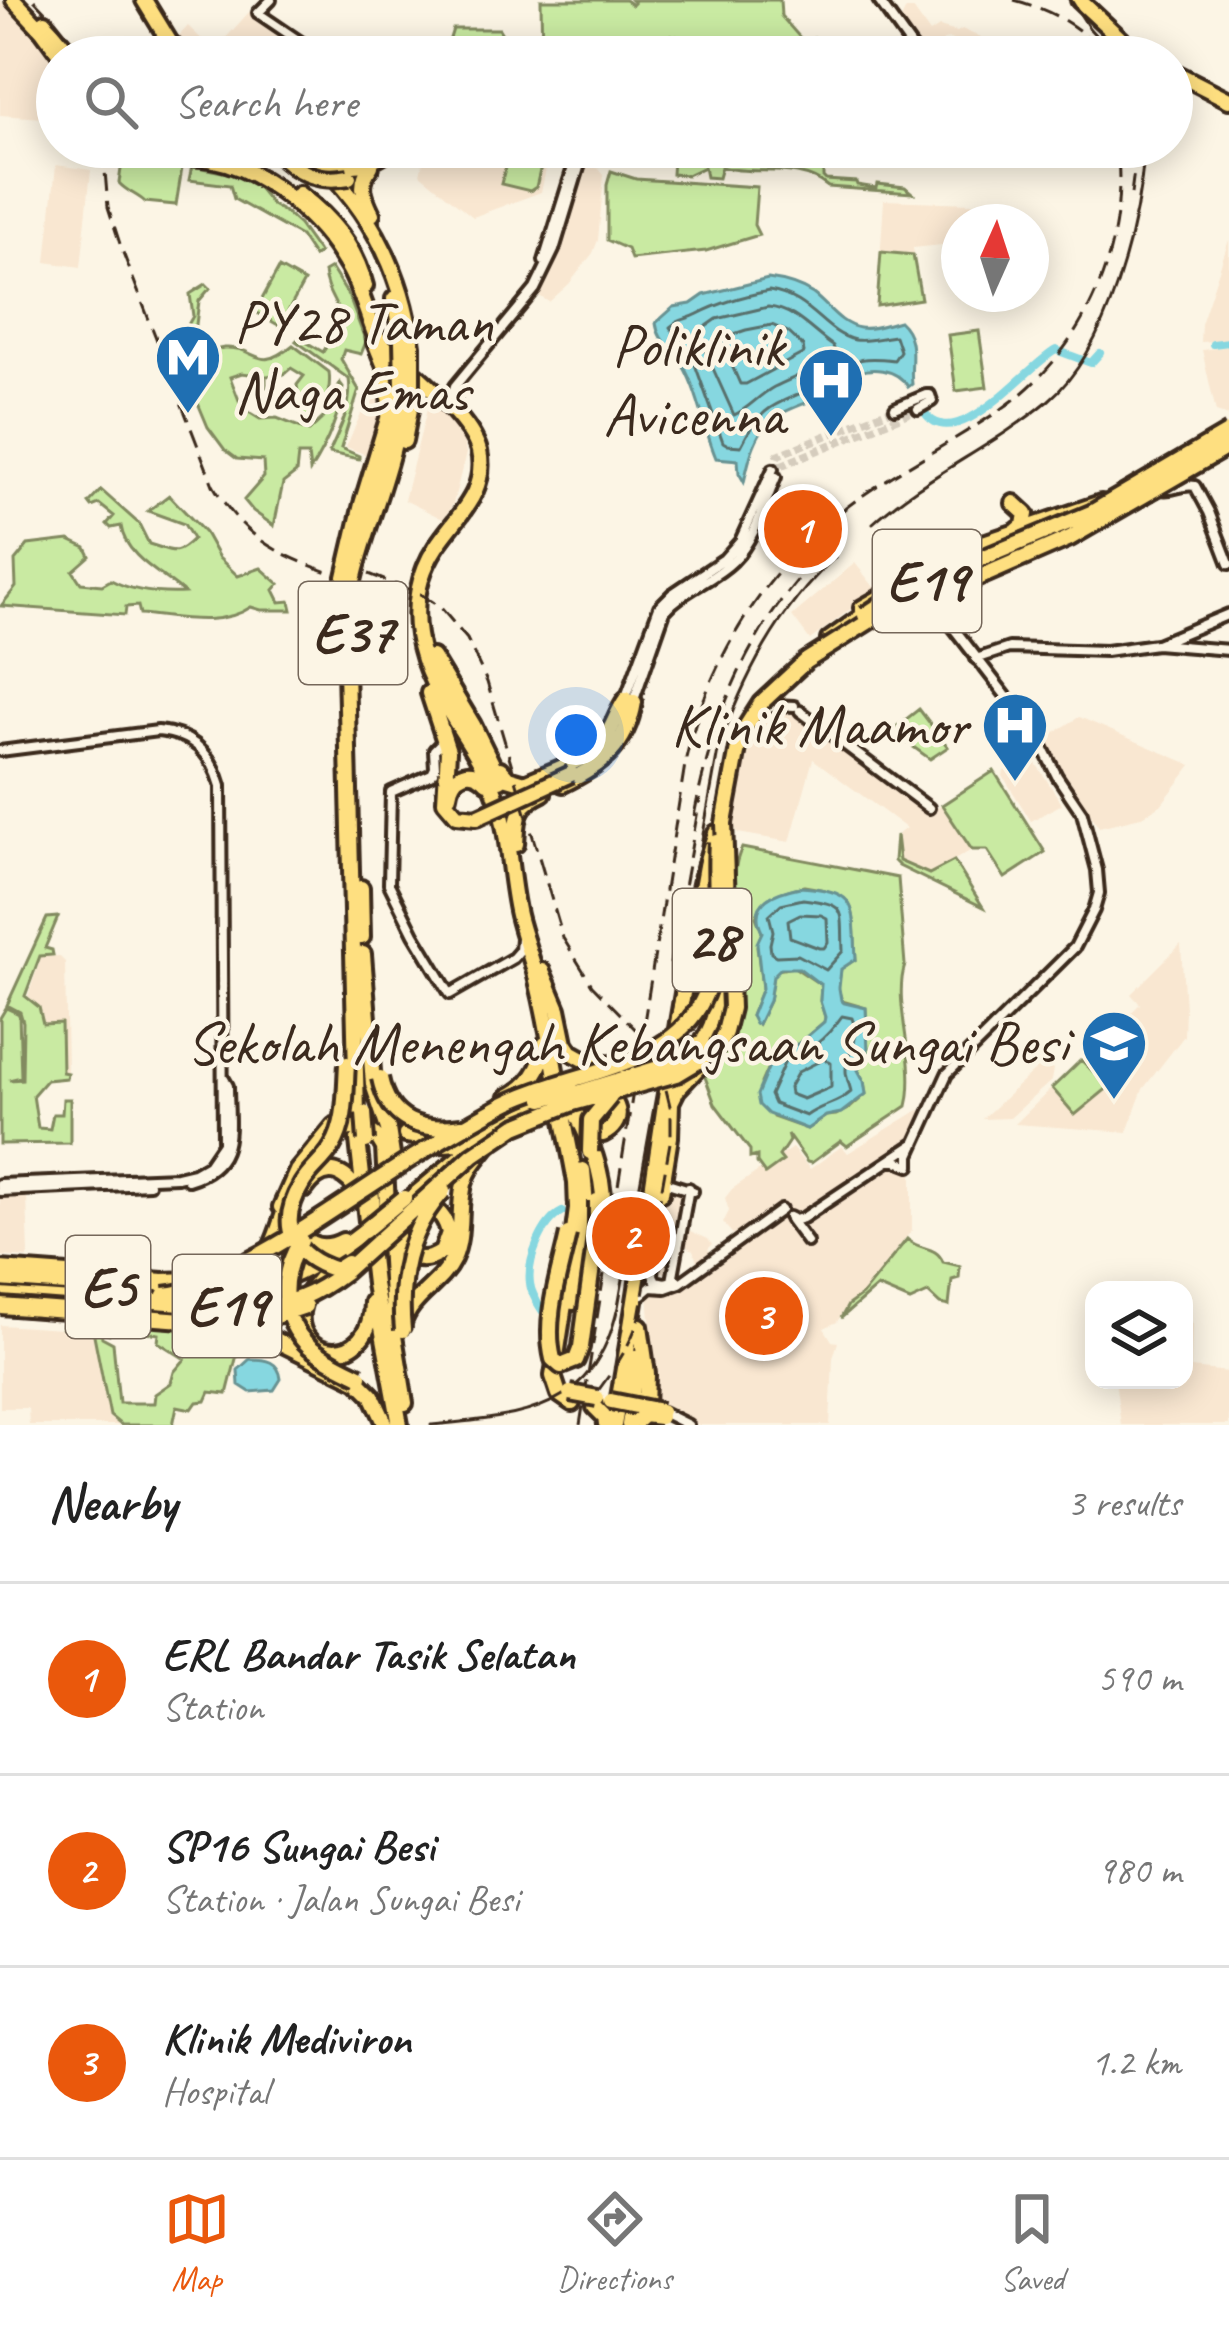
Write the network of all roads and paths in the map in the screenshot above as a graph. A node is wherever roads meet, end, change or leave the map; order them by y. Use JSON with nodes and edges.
{"nodes":[{"id":1,"x":17,"y":0,"type":"edge"},
{"id":2,"x":134,"y":0,"type":"edge"},
{"id":3,"x":144,"y":0,"type":"edge"},
{"id":4,"x":271,"y":0,"type":"edge"},
{"id":5,"x":878,"y":0,"type":"edge"},
{"id":6,"x":1079,"y":0,"type":"edge"},
{"id":7,"x":1094,"y":0,"type":"edge"},
{"id":8,"x":38,"y":30,"type":"junction"},
{"id":9,"x":45,"y":36,"type":"edge"},
{"id":10,"x":49,"y":36,"type":"edge"},
{"id":11,"x":155,"y":36,"type":"edge"},
{"id":12,"x":166,"y":36,"type":"edge"},
{"id":13,"x":292,"y":36,"type":"edge"},
{"id":14,"x":905,"y":36,"type":"edge"},
{"id":15,"x":1118,"y":36,"type":"edge"},
{"id":16,"x":1127,"y":36,"type":"edge"},
{"id":17,"x":1193,"y":84,"type":"edge"},
{"id":18,"x":1193,"y":89,"type":"edge"},
{"id":19,"x":1229,"y":105,"type":"edge"},
{"id":20,"x":234,"y":168,"type":"edge"},
{"id":21,"x":251,"y":168,"type":"edge"},
{"id":22,"x":297,"y":168,"type":"edge"},
{"id":23,"x":312,"y":168,"type":"edge"},
{"id":24,"x":326,"y":168,"type":"edge"},
{"id":25,"x":367,"y":168,"type":"edge"},
{"id":26,"x":370,"y":168,"type":"edge"},
{"id":27,"x":579,"y":168,"type":"edge"},
{"id":28,"x":328,"y":231,"type":"junction"},
{"id":29,"x":386,"y":252,"type":"junction"},
{"id":30,"x":350,"y":258,"type":"junction"},
{"id":31,"x":529,"y":294,"type":"junction"},
{"id":32,"x":537,"y":303,"type":"dead end"},
{"id":33,"x":407,"y":343,"type":"junction"},
{"id":34,"x":439,"y":387,"type":"junction"},
{"id":35,"x":456,"y":404,"type":"junction"},
{"id":36,"x":895,"y":408,"type":"tunnel mouth"},
{"id":37,"x":912,"y":408,"type":"dead end"},
{"id":38,"x":1229,"y":436,"type":"edge"},
{"id":39,"x":395,"y":439,"type":"junction"},
{"id":40,"x":371,"y":473,"type":"junction"},
{"id":41,"x":774,"y":473,"type":"tunnel mouth"},
{"id":42,"x":1162,"y":482,"type":"junction"},
{"id":43,"x":1101,"y":503,"type":"junction"},
{"id":44,"x":1090,"y":518,"type":"junction"},
{"id":45,"x":1049,"y":519,"type":"junction"},
{"id":46,"x":1017,"y":531,"type":"junction"},
{"id":47,"x":986,"y":543,"type":"junction"},
{"id":48,"x":959,"y":554,"type":"junction"},
{"id":49,"x":1229,"y":564,"type":"edge"},
{"id":50,"x":996,"y":566,"type":"junction"},
{"id":51,"x":970,"y":577,"type":"junction"},
{"id":52,"x":416,"y":613,"type":"junction"},
{"id":53,"x":1229,"y":614,"type":"edge"},
{"id":54,"x":951,"y":627,"type":"dead end"},
{"id":55,"x":846,"y":637,"type":"junction"},
{"id":56,"x":1156,"y":644,"type":"junction"},
{"id":57,"x":1229,"y":650,"type":"edge"},
{"id":58,"x":814,"y":651,"type":"junction"},
{"id":59,"x":972,"y":656,"type":"junction"},
{"id":60,"x":345,"y":699,"type":"junction"},
{"id":61,"x":630,"y":700,"type":"junction"},
{"id":62,"x":800,"y":711,"type":"dead end"},
{"id":63,"x":457,"y":728,"type":"junction"},
{"id":64,"x":1028,"y":733,"type":"junction"},
{"id":65,"x":1040,"y":745,"type":"junction"},
{"id":66,"x":0,"y":751,"type":"edge"},
{"id":67,"x":490,"y":755,"type":"junction"},
{"id":68,"x":525,"y":783,"type":"junction"},
{"id":69,"x":497,"y":796,"type":"junction"},
{"id":70,"x":529,"y":799,"type":"junction"},
{"id":71,"x":928,"y":808,"type":"dead end"},
{"id":72,"x":477,"y":814,"type":"junction"},
{"id":73,"x":716,"y":833,"type":"junction"},
{"id":74,"x":516,"y":844,"type":"junction"},
{"id":75,"x":362,"y":916,"type":"junction"},
{"id":76,"x":521,"y":927,"type":"junction"},
{"id":77,"x":363,"y":954,"type":"junction"},
{"id":78,"x":513,"y":958,"type":"junction"},
{"id":79,"x":538,"y":970,"type":"junction"},
{"id":80,"x":551,"y":1010,"type":"junction"},
{"id":81,"x":709,"y":1043,"type":"junction"},
{"id":82,"x":351,"y":1062,"type":"junction"},
{"id":83,"x":619,"y":1064,"type":"junction"},
{"id":84,"x":584,"y":1091,"type":"junction"},
{"id":85,"x":614,"y":1093,"type":"junction"},
{"id":86,"x":568,"y":1101,"type":"junction"},
{"id":87,"x":543,"y":1102,"type":"junction"},
{"id":88,"x":380,"y":1105,"type":"junction"},
{"id":89,"x":360,"y":1113,"type":"junction"},
{"id":90,"x":468,"y":1125,"type":"junction"},
{"id":91,"x":496,"y":1127,"type":"junction"},
{"id":92,"x":406,"y":1135,"type":"junction"},
{"id":93,"x":362,"y":1141,"type":"junction"},
{"id":94,"x":587,"y":1141,"type":"junction"},
{"id":95,"x":915,"y":1143,"type":"junction"},
{"id":96,"x":889,"y":1161,"type":"junction"},
{"id":97,"x":454,"y":1172,"type":"junction"},
{"id":98,"x":657,"y":1183,"type":"junction"},
{"id":99,"x":0,"y":1188,"type":"edge"},
{"id":100,"x":363,"y":1201,"type":"junction"},
{"id":101,"x":577,"y":1209,"type":"junction"},
{"id":102,"x":394,"y":1213,"type":"junction"},
{"id":103,"x":785,"y":1214,"type":"junction"},
{"id":104,"x":803,"y":1218,"type":"junction"},
{"id":105,"x":310,"y":1226,"type":"junction"},
{"id":106,"x":277,"y":1234,"type":"junction"},
{"id":107,"x":360,"y":1238,"type":"junction"},
{"id":108,"x":646,"y":1260,"type":"junction"},
{"id":109,"x":244,"y":1264,"type":"junction"},
{"id":110,"x":338,"y":1268,"type":"junction"},
{"id":111,"x":0,"y":1269,"type":"edge"},
{"id":112,"x":588,"y":1273,"type":"junction"},
{"id":113,"x":374,"y":1284,"type":"junction"},
{"id":114,"x":674,"y":1284,"type":"junction"},
{"id":115,"x":0,"y":1287,"type":"edge"},
{"id":116,"x":215,"y":1294,"type":"junction"},
{"id":117,"x":101,"y":1295,"type":"junction"},
{"id":118,"x":575,"y":1295,"type":"junction"},
{"id":119,"x":116,"y":1304,"type":"junction"},
{"id":120,"x":0,"y":1306,"type":"edge"},
{"id":121,"x":636,"y":1310,"type":"junction"},
{"id":122,"x":399,"y":1333,"type":"junction"},
{"id":123,"x":398,"y":1354,"type":"junction"},
{"id":124,"x":403,"y":1390,"type":"junction"},
{"id":125,"x":610,"y":1396,"type":"junction"},
{"id":126,"x":571,"y":1398,"type":"junction"},
{"id":127,"x":660,"y":1414,"type":"joint"},
{"id":128,"x":628,"y":1422,"type":"edge"},
{"id":129,"x":396,"y":1425,"type":"edge"},
{"id":130,"x":684,"y":1425,"type":"edge"}],
"edges":[{"from":1,"to":8,"type":"highway"},
{"from":1,"to":8,"type":"highway"},
{"from":1,"to":10,"type":"highway"},
{"from":2,"to":11,"type":"highway"},
{"from":3,"to":12,"type":"highway"},
{"from":4,"to":13,"type":"street"},
{"from":5,"to":14,"type":"street"},
{"from":6,"to":15,"type":"highway"},
{"from":7,"to":16,"type":"highway"},
{"from":8,"to":9,"type":"highway"},
{"from":17,"to":19,"type":"highway"},
{"from":18,"to":19,"type":"highway"},
{"from":20,"to":28,"type":"highway"},
{"from":21,"to":28,"type":"highway"},
{"from":22,"to":25,"type":"highway","bridge":true},
{"from":23,"to":33,"type":"highway","number":"E37"},
{"from":24,"to":29,"type":"highway","number":"E37"},
{"from":26,"to":29,"type":"highway"},
{"from":27,"to":31,"type":"street"},
{"from":28,"to":30,"type":"highway"},
{"from":28,"to":40,"type":"highway"},
{"from":29,"to":33,"type":"highway","number":"E37"},
{"from":30,"to":34,"type":"highway"},
{"from":30,"to":52,"type":"highway"},
{"from":31,"to":32,"type":"street"},
{"from":31,"to":34,"type":"street"},
{"from":31,"to":35,"type":"street"},
{"from":33,"to":39,"type":"highway","number":"E37","bridge":true},
{"from":33,"to":75,"type":"highway","number":"E37","bridge":true},
{"from":34,"to":35,"type":"highway"},
{"from":35,"to":63,"type":"highway"},
{"from":36,"to":37,"type":"street"},
{"from":38,"to":42,"type":"highway","number":"28"},
{"from":38,"to":43,"type":"highway","number":"28"},
{"from":38,"to":83,"type":"highway","number":"E19","bridge":true},
{"from":38,"to":85,"type":"highway","number":"E19","bridge":true},
{"from":39,"to":40,"type":"highway"},
{"from":39,"to":60,"type":"highway","number":"E37"},
{"from":40,"to":60,"type":"highway"},
{"from":41,"to":61,"type":"street"},
{"from":42,"to":44,"type":"highway","number":"28"},
{"from":42,"to":49,"type":"street"},
{"from":43,"to":45,"type":"highway"},
{"from":43,"to":58,"type":"highway","number":"28"},
{"from":44,"to":50,"type":"highway","bridge":true},
{"from":44,"to":55,"type":"highway","number":"28"},
{"from":45,"to":46,"type":"highway"},
{"from":45,"to":46,"type":"highway"},
{"from":46,"to":47,"type":"highway"},
{"from":47,"to":48,"type":"highway"},
{"from":47,"to":50,"type":"highway","bridge":true},
{"from":48,"to":51,"type":"highway","bridge":true},
{"from":48,"to":58,"type":"highway"},
{"from":50,"to":51,"type":"highway","bridge":true},
{"from":51,"to":55,"type":"highway","bridge":true},
{"from":52,"to":63,"type":"highway"},
{"from":52,"to":72,"type":"highway"},
{"from":53,"to":56,"type":"street"},
{"from":54,"to":59,"type":"street"},
{"from":55,"to":81,"type":"highway","number":"28"},
{"from":56,"to":57,"type":"street"},
{"from":56,"to":59,"type":"street"},
{"from":58,"to":73,"type":"highway","number":"28"},
{"from":59,"to":64,"type":"street"},
{"from":59,"to":65,"type":"street"},
{"from":60,"to":82,"type":"highway","number":"E37"},
{"from":61,"to":68,"type":"highway"},
{"from":61,"to":70,"type":"highway"},
{"from":61,"to":72,"type":"highway","bridge":true},
{"from":62,"to":71,"type":"street"},
{"from":63,"to":67,"type":"highway"},
{"from":63,"to":69,"type":"highway"},
{"from":63,"to":78,"type":"street"},
{"from":64,"to":65,"type":"street"},
{"from":64,"to":65,"type":"street"},
{"from":65,"to":95,"type":"street"},
{"from":66,"to":99,"type":"street"},
{"from":67,"to":68,"type":"highway"},
{"from":67,"to":74,"type":"highway"},
{"from":68,"to":70,"type":"highway"},
{"from":69,"to":72,"type":"highway"},
{"from":69,"to":76,"type":"highway"},
{"from":70,"to":74,"type":"highway"},
{"from":73,"to":81,"type":"highway","number":"28"},
{"from":73,"to":98,"type":"highway"},
{"from":74,"to":79,"type":"highway"},
{"from":75,"to":77,"type":"highway","number":"E37"},
{"from":75,"to":90,"type":"highway","bridge":true},
{"from":76,"to":78,"type":"street"},
{"from":76,"to":79,"type":"highway"},
{"from":77,"to":88,"type":"highway"},
{"from":77,"to":89,"type":"highway","number":"E37"},
{"from":78,"to":79,"type":"street"},
{"from":79,"to":80,"type":"highway"},
{"from":79,"to":86,"type":"highway"},
{"from":80,"to":83,"type":"highway"},
{"from":80,"to":92,"type":"highway"},
{"from":80,"to":101,"type":"highway"},
{"from":81,"to":84,"type":"highway","number":"28","bridge":true},
{"from":81,"to":87,"type":"highway","number":"28","bridge":true},
{"from":81,"to":98,"type":"highway","bridge":true},
{"from":82,"to":89,"type":"highway","number":"E37"},
{"from":82,"to":106,"type":"highway"},
{"from":82,"to":107,"type":"highway","bridge":true},
{"from":83,"to":90,"type":"highway","number":"E19","bridge":true},
{"from":84,"to":87,"type":"highway","number":"28","bridge":true},
{"from":84,"to":94,"type":"highway","bridge":true},
{"from":85,"to":94,"type":"highway","bridge":true},
{"from":85,"to":97,"type":"highway","number":"E19","bridge":true},
{"from":86,"to":94,"type":"highway"},
{"from":86,"to":118,"type":"highway"},
{"from":87,"to":91,"type":"highway","number":"E5"},
{"from":88,"to":92,"type":"highway"},
{"from":88,"to":102,"type":"highway"},
{"from":89,"to":93,"type":"highway","number":"E37","bridge":true},
{"from":90,"to":105,"type":"highway","number":"E19","bridge":true},
{"from":91,"to":92,"type":"highway"},
{"from":91,"to":102,"type":"highway","number":"E5"},
{"from":91,"to":107,"type":"highway","number":"E5","bridge":true},
{"from":91,"to":123,"type":"highway"},
{"from":93,"to":100,"type":"highway","number":"E37"},
{"from":93,"to":122,"type":"highway","number":"E37"},
{"from":94,"to":112,"type":"highway","bridge":true},
{"from":95,"to":96,"type":"street"},
{"from":95,"to":96,"type":"street"},
{"from":96,"to":104,"type":"street"},
{"from":97,"to":107,"type":"highway","number":"E19","bridge":true},
{"from":97,"to":122,"type":"highway","bridge":true},
{"from":98,"to":108,"type":"highway"},
{"from":98,"to":114,"type":"street"},
{"from":98,"to":121,"type":"highway"},
{"from":98,"to":121,"type":"highway"},
{"from":100,"to":107,"type":"highway"},
{"from":100,"to":113,"type":"highway","number":"E37"},
{"from":101,"to":112,"type":"highway","bridge":true},
{"from":101,"to":126,"type":"highway"},
{"from":102,"to":107,"type":"highway","number":"E5","bridge":true},
{"from":103,"to":104,"type":"street"},
{"from":103,"to":104,"type":"street"},
{"from":103,"to":114,"type":"street"},
{"from":105,"to":109,"type":"highway","number":"E19","bridge":true},
{"from":105,"to":129,"type":"highway","bridge":true},
{"from":106,"to":116,"type":"highway"},
{"from":106,"to":122,"type":"highway"},
{"from":107,"to":110,"type":"highway","number":"E5"},
{"from":107,"to":116,"type":"highway","number":"E5"},
{"from":108,"to":114,"type":"street"},
{"from":108,"to":121,"type":"street"},
{"from":108,"to":121,"type":"highway"},
{"from":109,"to":111,"type":"highway","bridge":true},
{"from":109,"to":117,"type":"highway","number":"E19","bridge":true},
{"from":110,"to":113,"type":"highway"},
{"from":110,"to":117,"type":"highway","number":"E19","bridge":true},
{"from":110,"to":119,"type":"highway","number":"E5"},
{"from":110,"to":120,"type":"highway","bridge":true},
{"from":112,"to":118,"type":"highway"},
{"from":113,"to":129,"type":"highway","number":"E37"},
{"from":114,"to":121,"type":"street"},
{"from":115,"to":116,"type":"highway","number":"E5"},
{"from":115,"to":117,"type":"highway","number":"E19"},
{"from":115,"to":119,"type":"highway","number":"E5"},
{"from":118,"to":126,"type":"highway"},
{"from":119,"to":129,"type":"highway"},
{"from":121,"to":125,"type":"highway"},
{"from":121,"to":128,"type":"highway"},
{"from":121,"to":128,"type":"highway"},
{"from":121,"to":128,"type":"highway"},
{"from":122,"to":123,"type":"highway","number":"E37"},
{"from":122,"to":124,"type":"highway"},
{"from":123,"to":124,"type":"highway","number":"E37"},
{"from":124,"to":129,"type":"highway","number":"E37"},
{"from":125,"to":126,"type":"highway"},
{"from":125,"to":128,"type":"highway","bridge":true},
{"from":125,"to":128,"type":"highway"},
{"from":127,"to":128,"type":"highway","bridge":true},
{"from":127,"to":130,"type":"street"}]}
